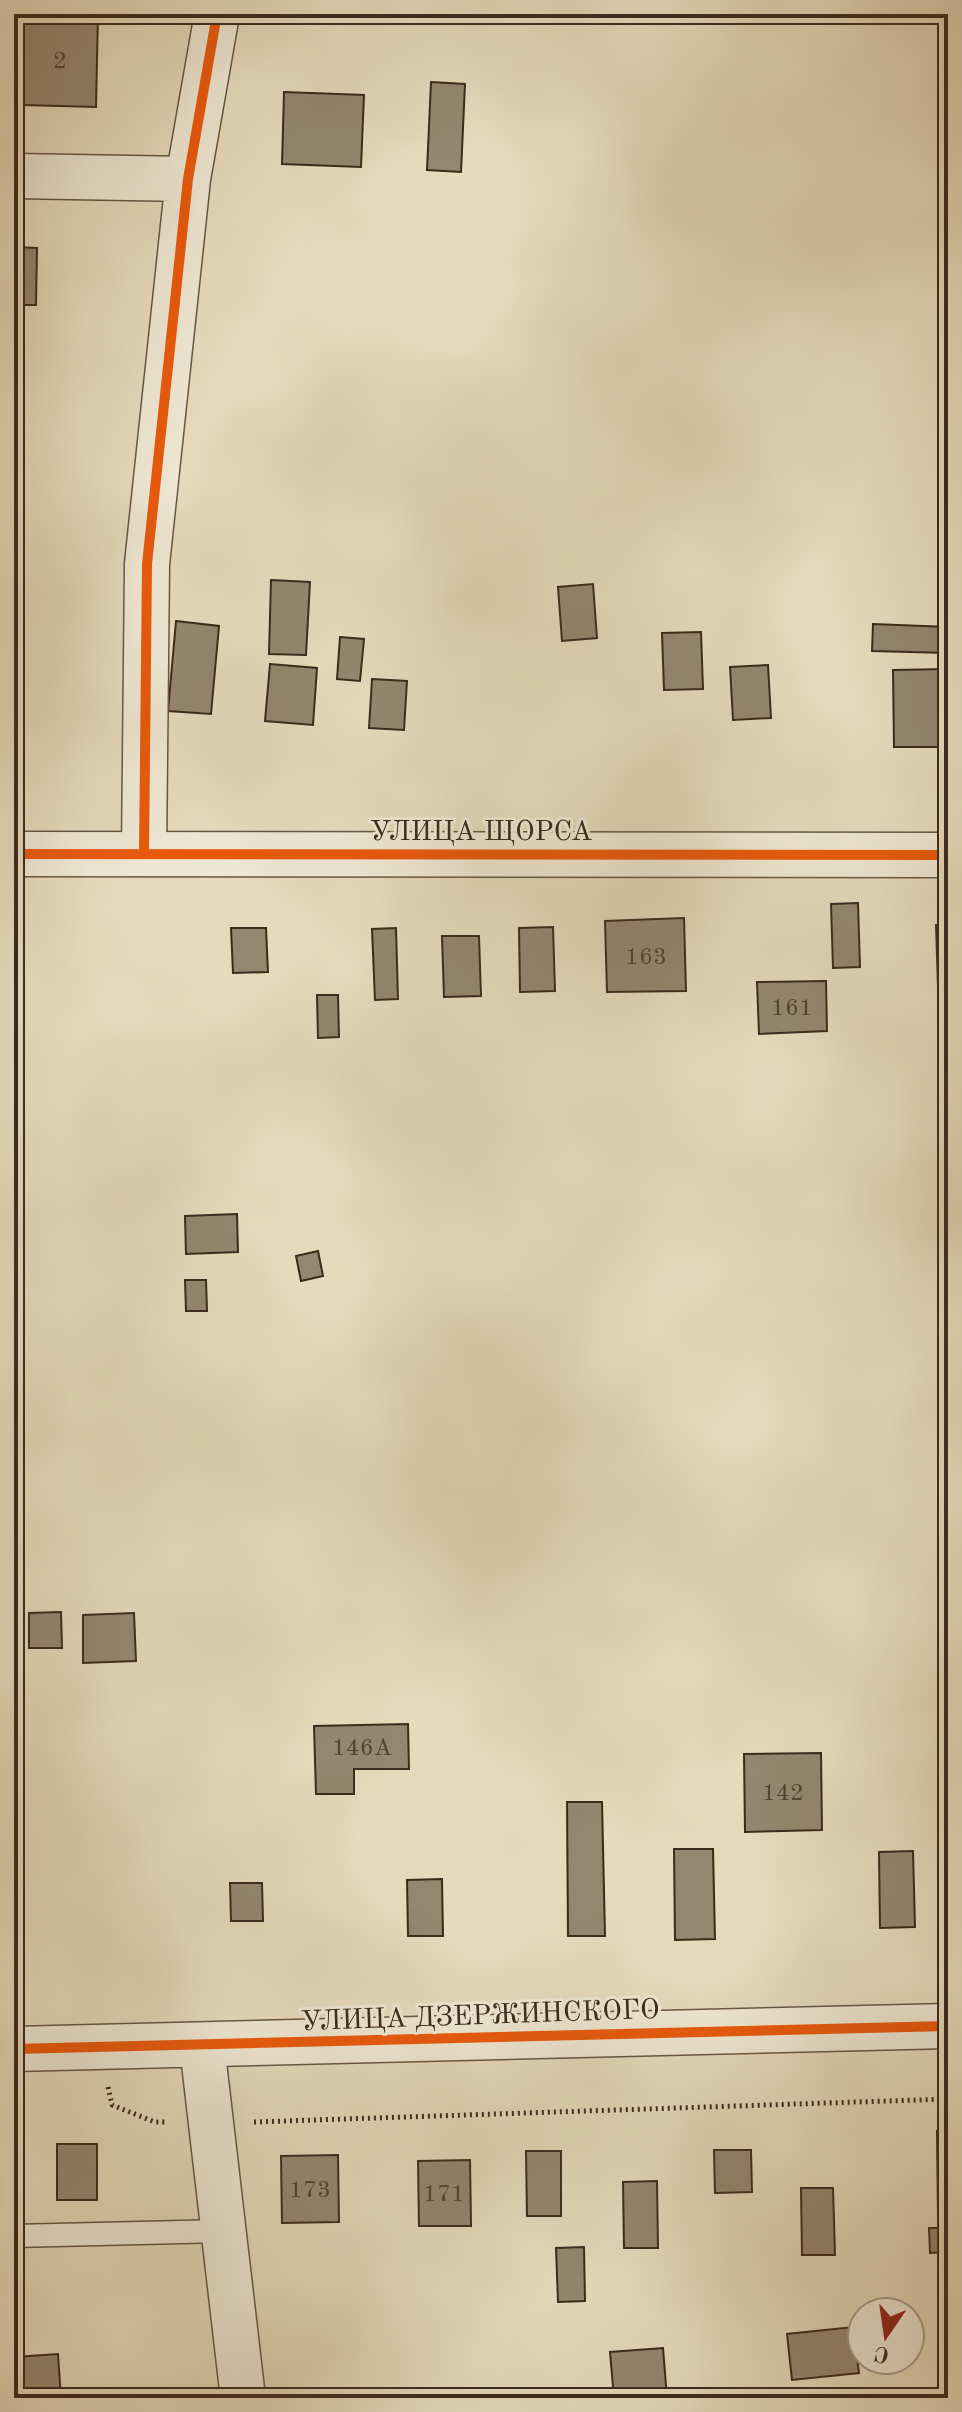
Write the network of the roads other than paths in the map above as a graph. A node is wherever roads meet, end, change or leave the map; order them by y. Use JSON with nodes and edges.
{"nodes":[{"id":1,"x":217,"y":14,"type":"edge"},
{"id":2,"x":14,"y":176,"type":"edge"},
{"id":3,"x":188,"y":179,"type":"junction"},
{"id":4,"x":144,"y":853,"type":"junction"},
{"id":5,"x":14,"y":854,"type":"edge"},
{"id":6,"x":948,"y":855,"type":"edge"},
{"id":7,"x":948,"y":2026,"type":"edge"},
{"id":8,"x":202,"y":2046,"type":"junction"},
{"id":9,"x":14,"y":2049,"type":"edge"},
{"id":10,"x":224,"y":2231,"type":"junction"},
{"id":11,"x":14,"y":2236,"type":"edge"},
{"id":12,"x":243,"y":2398,"type":"edge"}],
"edges":[{"from":1,"to":3,"type":"street"},
{"from":2,"to":3,"type":"street"},
{"from":3,"to":4,"type":"street"},
{"from":4,"to":5,"type":"street","name":"УЛИЦА ЩОРСА"},
{"from":4,"to":6,"type":"street","name":"УЛИЦА ЩОРСА"},
{"from":7,"to":8,"type":"street","name":"УЛИЦА ДЗЕРЖИНСКОГО"},
{"from":8,"to":9,"type":"street","name":"УЛИЦА ДЗЕРЖИНСКОГО"},
{"from":8,"to":10,"type":"street"},
{"from":10,"to":11,"type":"lane"},
{"from":10,"to":12,"type":"street"}]}
